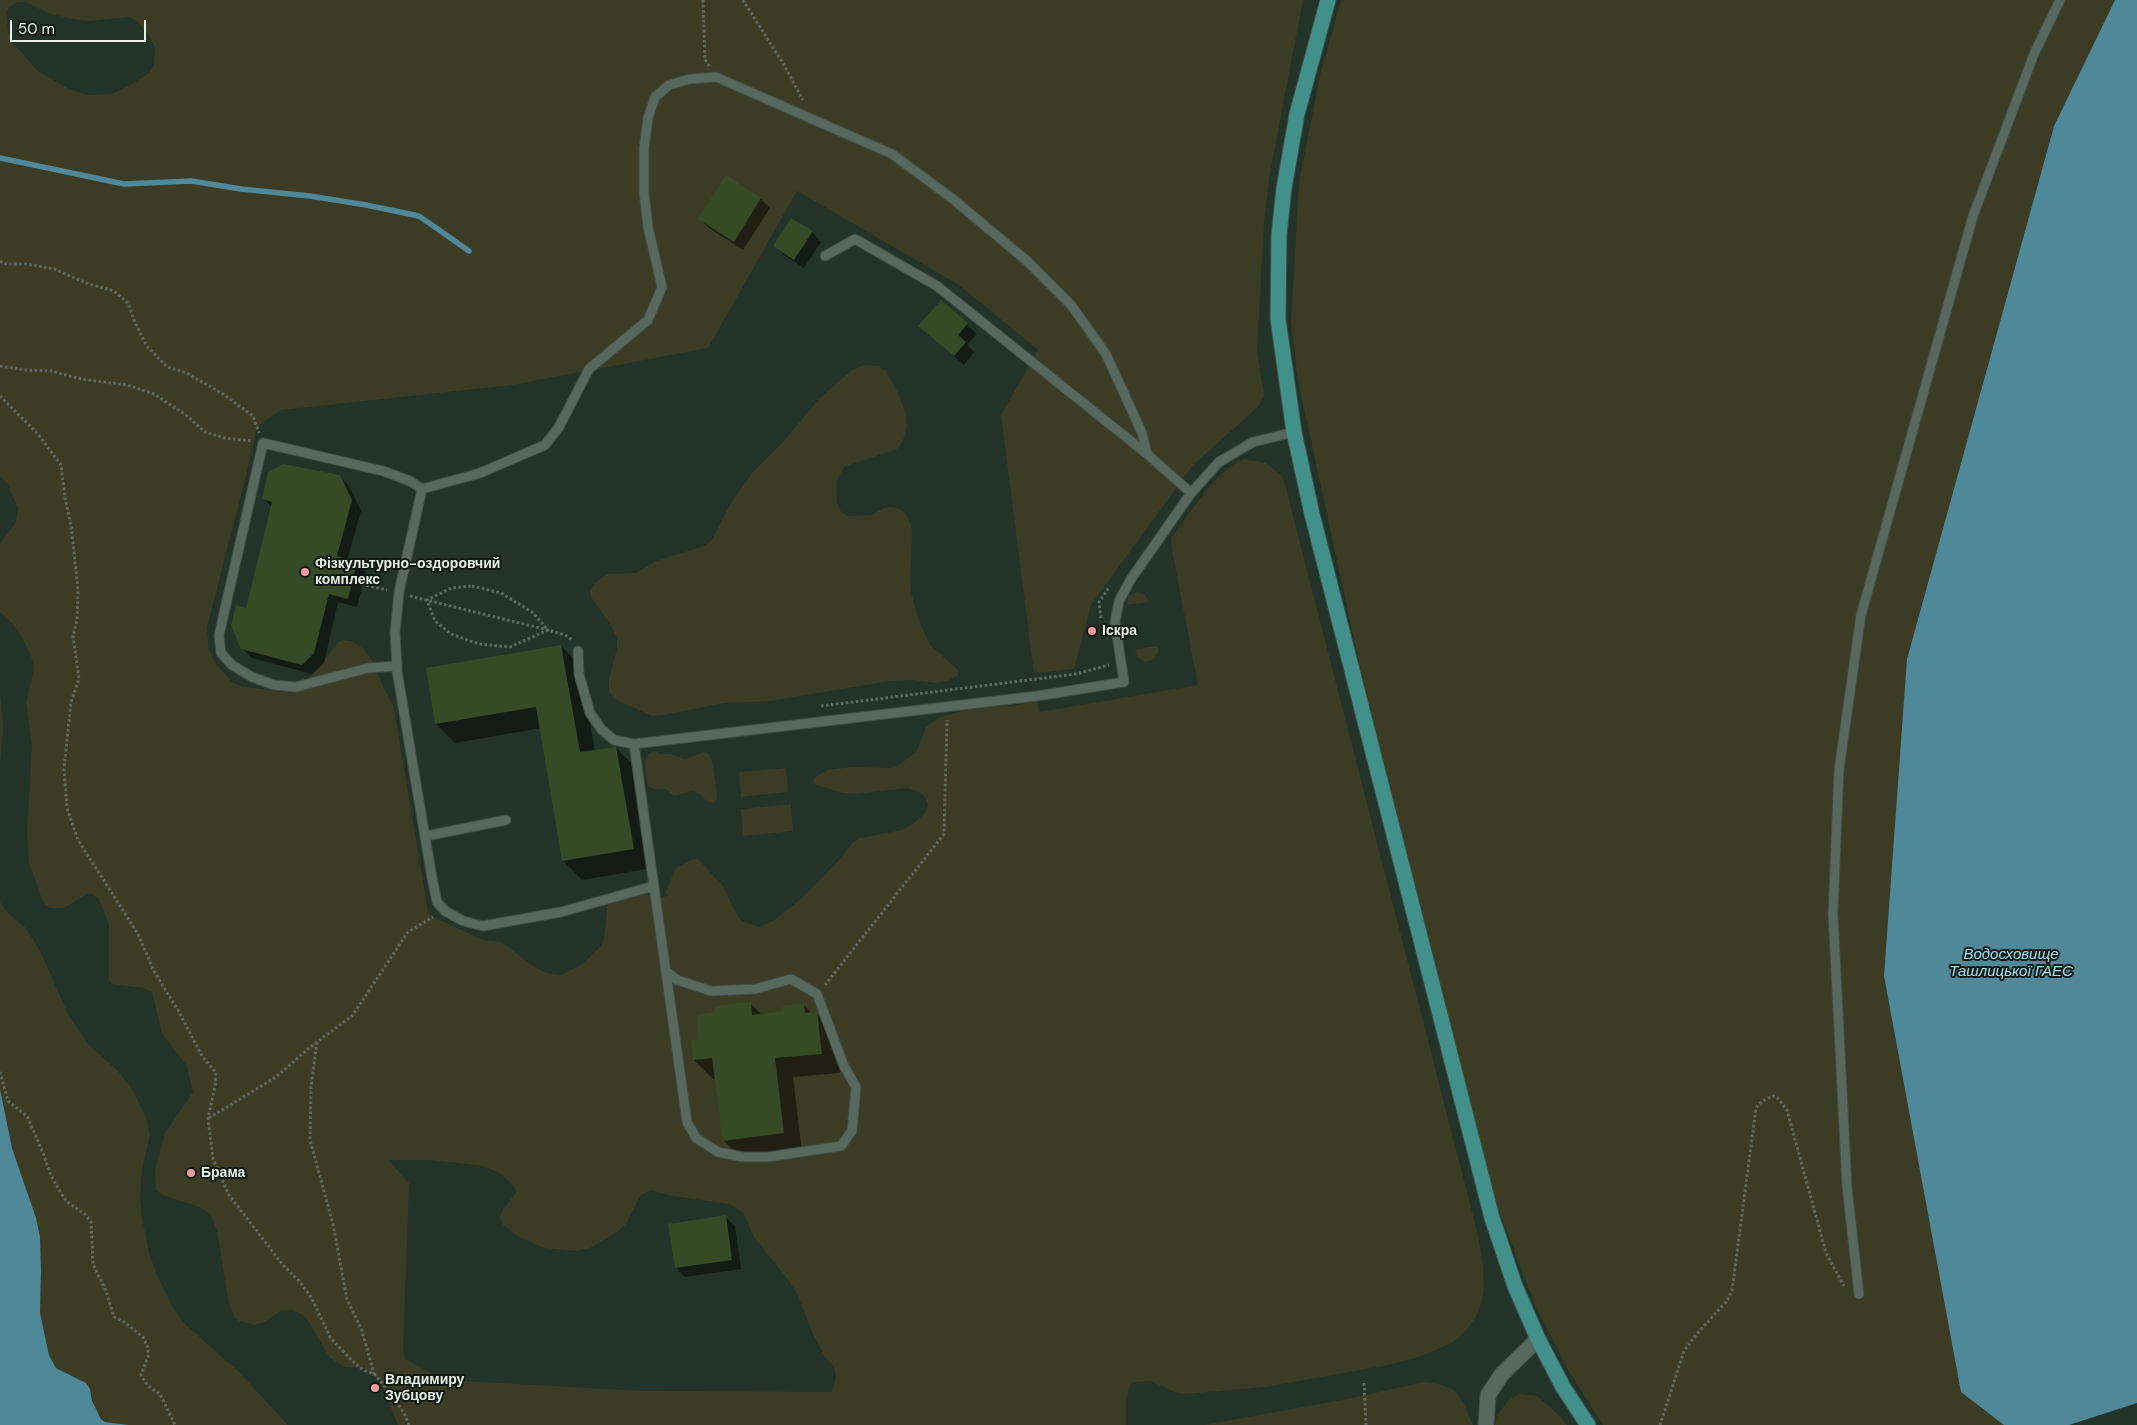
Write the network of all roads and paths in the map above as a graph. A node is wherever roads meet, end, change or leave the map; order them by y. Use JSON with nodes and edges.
{"nodes":[{"id":1,"x":703,"y":0,"type":"edge"},
{"id":2,"x":743,"y":0,"type":"edge"},
{"id":3,"x":1328,"y":0,"type":"edge"},
{"id":4,"x":2060,"y":0,"type":"edge"},
{"id":5,"x":716,"y":77,"type":"junction"},
{"id":6,"x":814,"y":120,"type":"junction"},
{"id":7,"x":826,"y":256,"type":"dead end"},
{"id":8,"x":0,"y":261,"type":"edge"},
{"id":9,"x":0,"y":366,"type":"edge"},
{"id":10,"x":0,"y":396,"type":"edge"},
{"id":11,"x":1294,"y":432,"type":"junction"},
{"id":12,"x":263,"y":443,"type":"junction"},
{"id":13,"x":1147,"y":454,"type":"junction"},
{"id":14,"x":422,"y":489,"type":"junction"},
{"id":15,"x":1191,"y":493,"type":"junction"},
{"id":16,"x":1115,"y":579,"type":"dead end"},
{"id":17,"x":352,"y":582,"type":"dead end"},
{"id":18,"x":399,"y":593,"type":"junction"},
{"id":19,"x":426,"y":600,"type":"junction"},
{"id":20,"x":1102,"y":620,"type":"dead end"},
{"id":21,"x":548,"y":630,"type":"junction"},
{"id":22,"x":578,"y":651,"type":"joint"},
{"id":23,"x":1108,"y":656,"type":"dead end"},
{"id":24,"x":397,"y":666,"type":"junction"},
{"id":25,"x":820,"y":706,"type":"dead end"},
{"id":26,"x":947,"y":707,"type":"junction"},
{"id":27,"x":634,"y":744,"type":"junction"},
{"id":28,"x":506,"y":820,"type":"dead end"},
{"id":29,"x":426,"y":836,"type":"junction"},
{"id":30,"x":654,"y":886,"type":"junction"},
{"id":31,"x":445,"y":911,"type":"junction"},
{"id":32,"x":666,"y":971,"type":"junction"},
{"id":33,"x":817,"y":994,"type":"junction"},
{"id":34,"x":317,"y":1042,"type":"junction"},
{"id":35,"x":0,"y":1072,"type":"edge"},
{"id":36,"x":208,"y":1118,"type":"junction"},
{"id":37,"x":1859,"y":1294,"type":"joint"},
{"id":38,"x":1538,"y":1339,"type":"junction"},
{"id":39,"x":374,"y":1374,"type":"junction"},
{"id":40,"x":1364,"y":1383,"type":"dead end"},
{"id":41,"x":175,"y":1425,"type":"edge"},
{"id":42,"x":409,"y":1425,"type":"edge"},
{"id":43,"x":1366,"y":1425,"type":"edge"},
{"id":44,"x":1486,"y":1425,"type":"edge"},
{"id":45,"x":1588,"y":1425,"type":"edge"},
{"id":46,"x":1660,"y":1425,"type":"edge"}],
"edges":[{"from":1,"to":5,"type":"path"},
{"from":2,"to":6,"type":"path"},
{"from":3,"to":11,"type":"main road"},
{"from":4,"to":37,"type":"lane"},
{"from":5,"to":6,"type":"lane"},
{"from":5,"to":14,"type":"lane"},
{"from":6,"to":13,"type":"lane"},
{"from":7,"to":13,"type":"lane"},
{"from":8,"to":12,"type":"path"},
{"from":9,"to":12,"type":"path"},
{"from":10,"to":36,"type":"path"},
{"from":11,"to":15,"type":"lane"},
{"from":11,"to":38,"type":"main road"},
{"from":12,"to":14,"type":"lane"},
{"from":12,"to":24,"type":"lane"},
{"from":13,"to":15,"type":"lane"},
{"from":14,"to":18,"type":"lane"},
{"from":15,"to":26,"type":"lane"},
{"from":16,"to":20,"type":"path"},
{"from":17,"to":18,"type":"path"},
{"from":18,"to":19,"type":"path"},
{"from":18,"to":24,"type":"lane"},
{"from":19,"to":21,"type":"path"},
{"from":19,"to":21,"type":"path"},
{"from":19,"to":21,"type":"path"},
{"from":21,"to":22,"type":"path"},
{"from":22,"to":27,"type":"lane"},
{"from":23,"to":25,"type":"path"},
{"from":24,"to":29,"type":"lane"},
{"from":26,"to":27,"type":"lane"},
{"from":26,"to":33,"type":"path"},
{"from":27,"to":30,"type":"lane"},
{"from":28,"to":29,"type":"lane"},
{"from":29,"to":31,"type":"lane"},
{"from":30,"to":31,"type":"lane"},
{"from":30,"to":32,"type":"lane"},
{"from":31,"to":34,"type":"path"},
{"from":32,"to":33,"type":"lane"},
{"from":32,"to":33,"type":"lane"},
{"from":34,"to":36,"type":"path"},
{"from":34,"to":39,"type":"path"},
{"from":35,"to":41,"type":"path"},
{"from":36,"to":39,"type":"path"},
{"from":37,"to":46,"type":"path"},
{"from":38,"to":44,"type":"street"},
{"from":38,"to":45,"type":"main road"},
{"from":39,"to":42,"type":"path"},
{"from":40,"to":43,"type":"path"}]}
